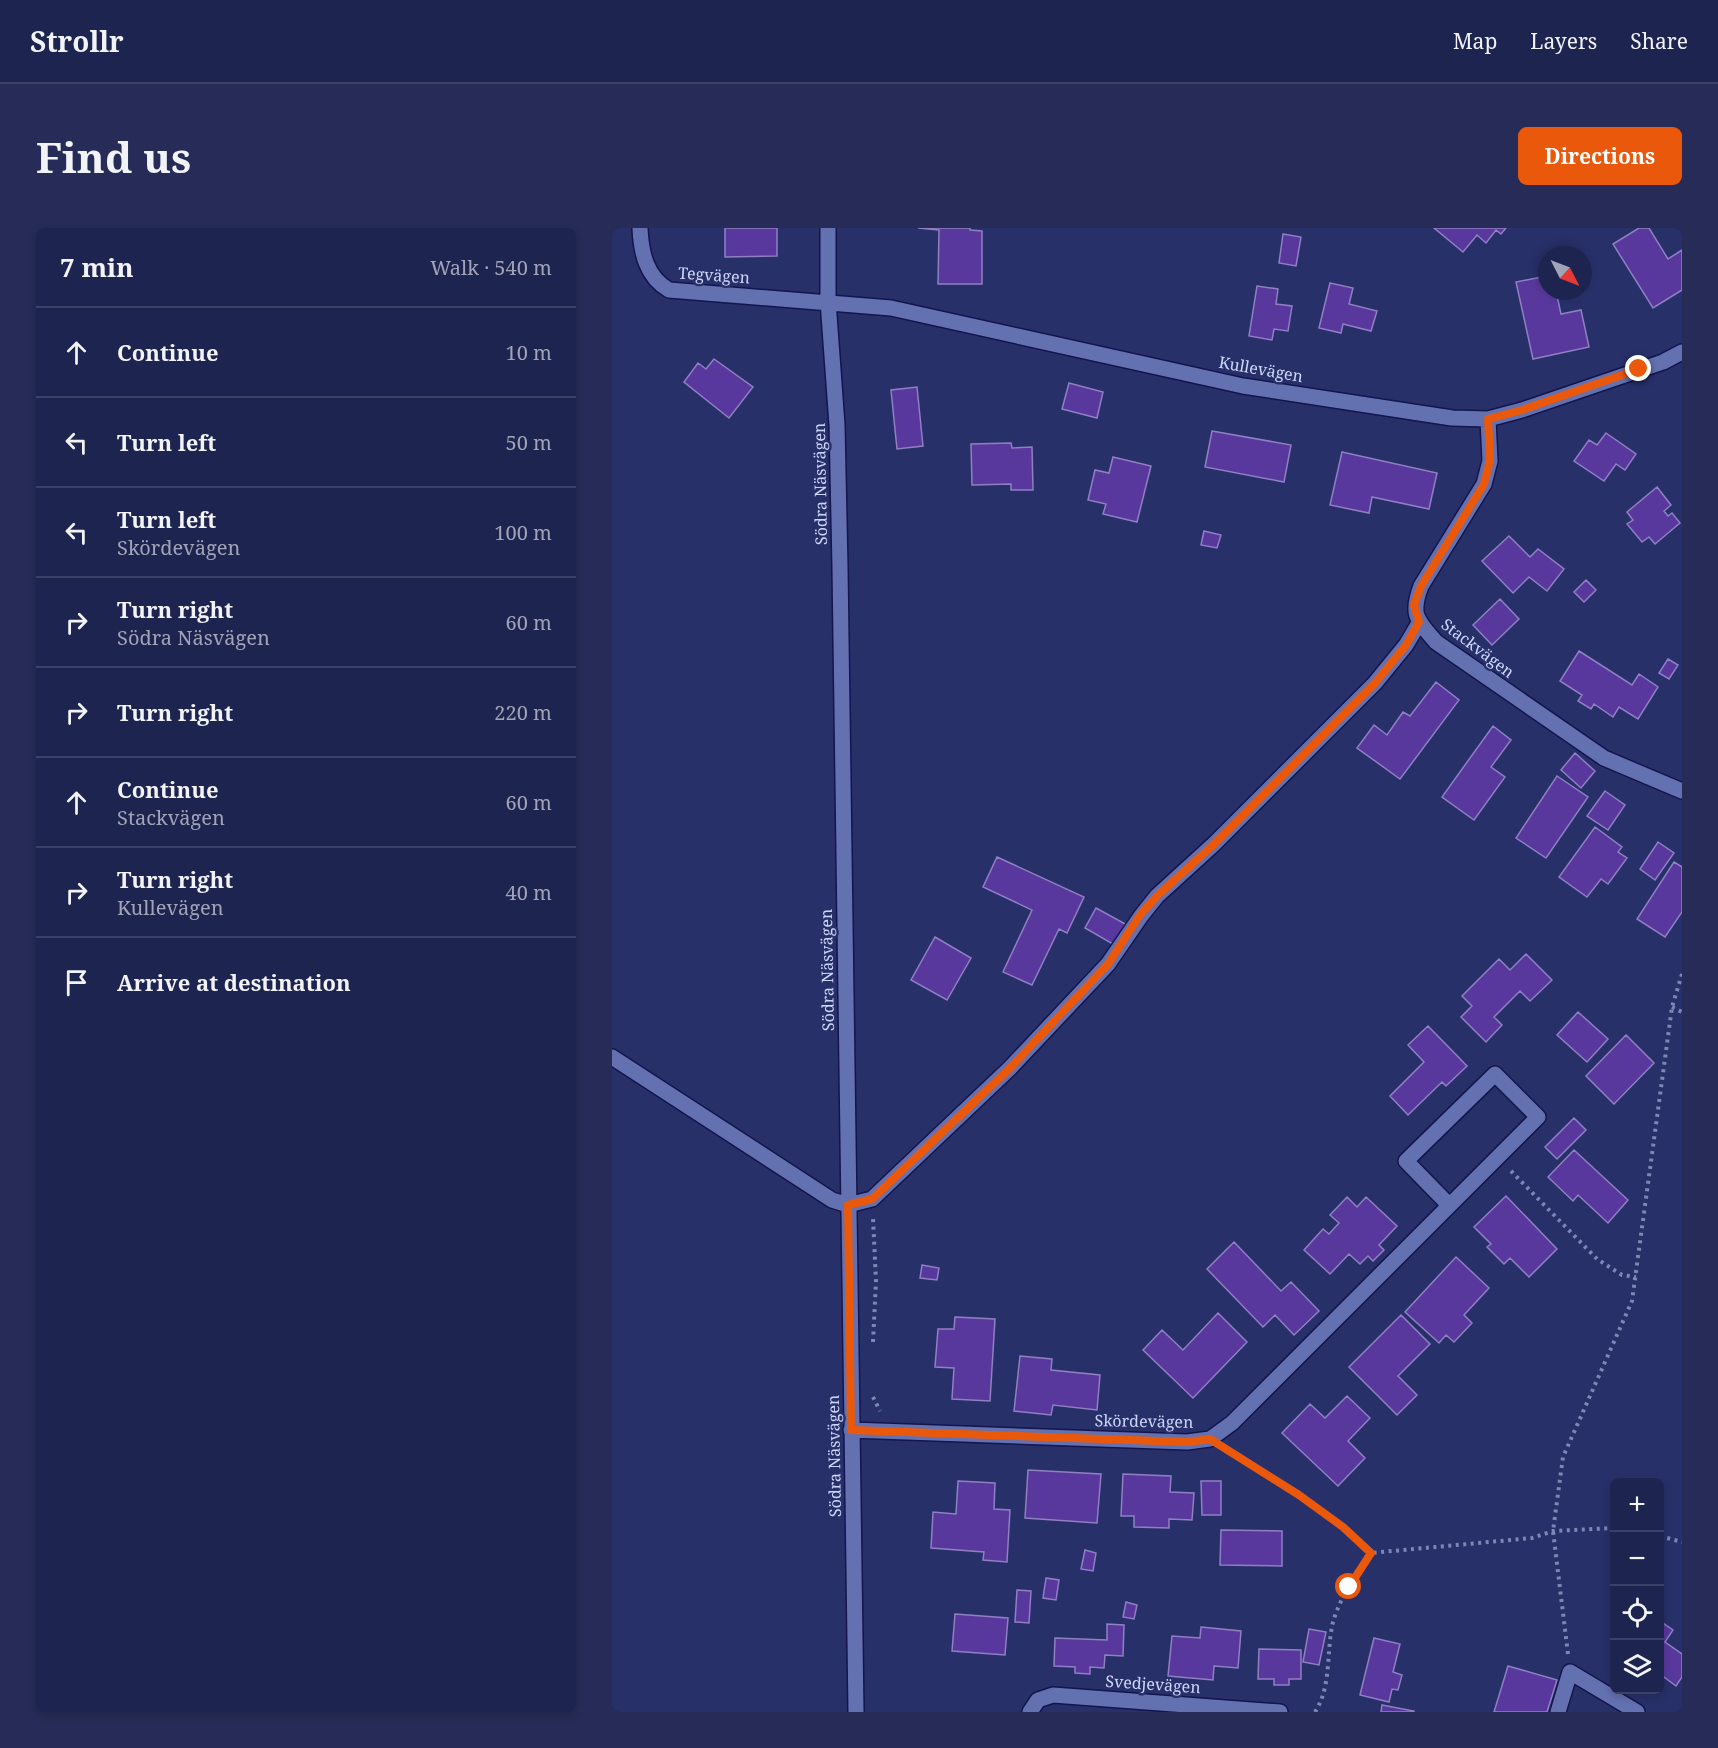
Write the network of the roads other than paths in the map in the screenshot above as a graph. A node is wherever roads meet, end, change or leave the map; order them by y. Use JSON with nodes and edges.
{"nodes":[{"id":1,"x":640,"y":228,"type":"edge"},
{"id":2,"x":828,"y":228,"type":"edge"},
{"id":3,"x":828,"y":301,"type":"junction"},
{"id":4,"x":1682,"y":352,"type":"edge"},
{"id":5,"x":1488,"y":419,"type":"junction"},
{"id":6,"x":1419,"y":622,"type":"junction"},
{"id":7,"x":1682,"y":791,"type":"edge"},
{"id":8,"x":612,"y":1057,"type":"edge"},
{"id":9,"x":1448,"y":1204,"type":"junction"},
{"id":10,"x":848,"y":1205,"type":"junction"},
{"id":11,"x":851,"y":1430,"type":"junction"},
{"id":12,"x":856,"y":1712,"type":"edge"},
{"id":13,"x":1030,"y":1712,"type":"edge"},
{"id":14,"x":1280,"y":1712,"type":"edge"},
{"id":15,"x":1558,"y":1712,"type":"edge"},
{"id":16,"x":1637,"y":1712,"type":"edge"}],
"edges":[{"from":1,"to":3,"type":"street","name":"Tegvägen"},
{"from":2,"to":3,"type":"street","name":"Södra Näsvägen"},
{"from":3,"to":5,"type":"street","name":"Kullevägen"},
{"from":3,"to":10,"type":"street","name":"Södra Näsvägen"},
{"from":4,"to":5,"type":"street","name":"Kullevägen"},
{"from":5,"to":6,"type":"street","name":"Stackvägen"},
{"from":6,"to":7,"type":"street","name":"Stackvägen"},
{"from":6,"to":10,"type":"street"},
{"from":8,"to":10,"type":"street"},
{"from":9,"to":9,"type":"street","name":"Skördevägen"},
{"from":9,"to":11,"type":"street","name":"Skördevägen"},
{"from":10,"to":11,"type":"street","name":"Södra Näsvägen"},
{"from":11,"to":12,"type":"street","name":"Södra Näsvägen"},
{"from":13,"to":14,"type":"street","name":"Svedjevägen"},
{"from":15,"to":16,"type":"street"}]}
